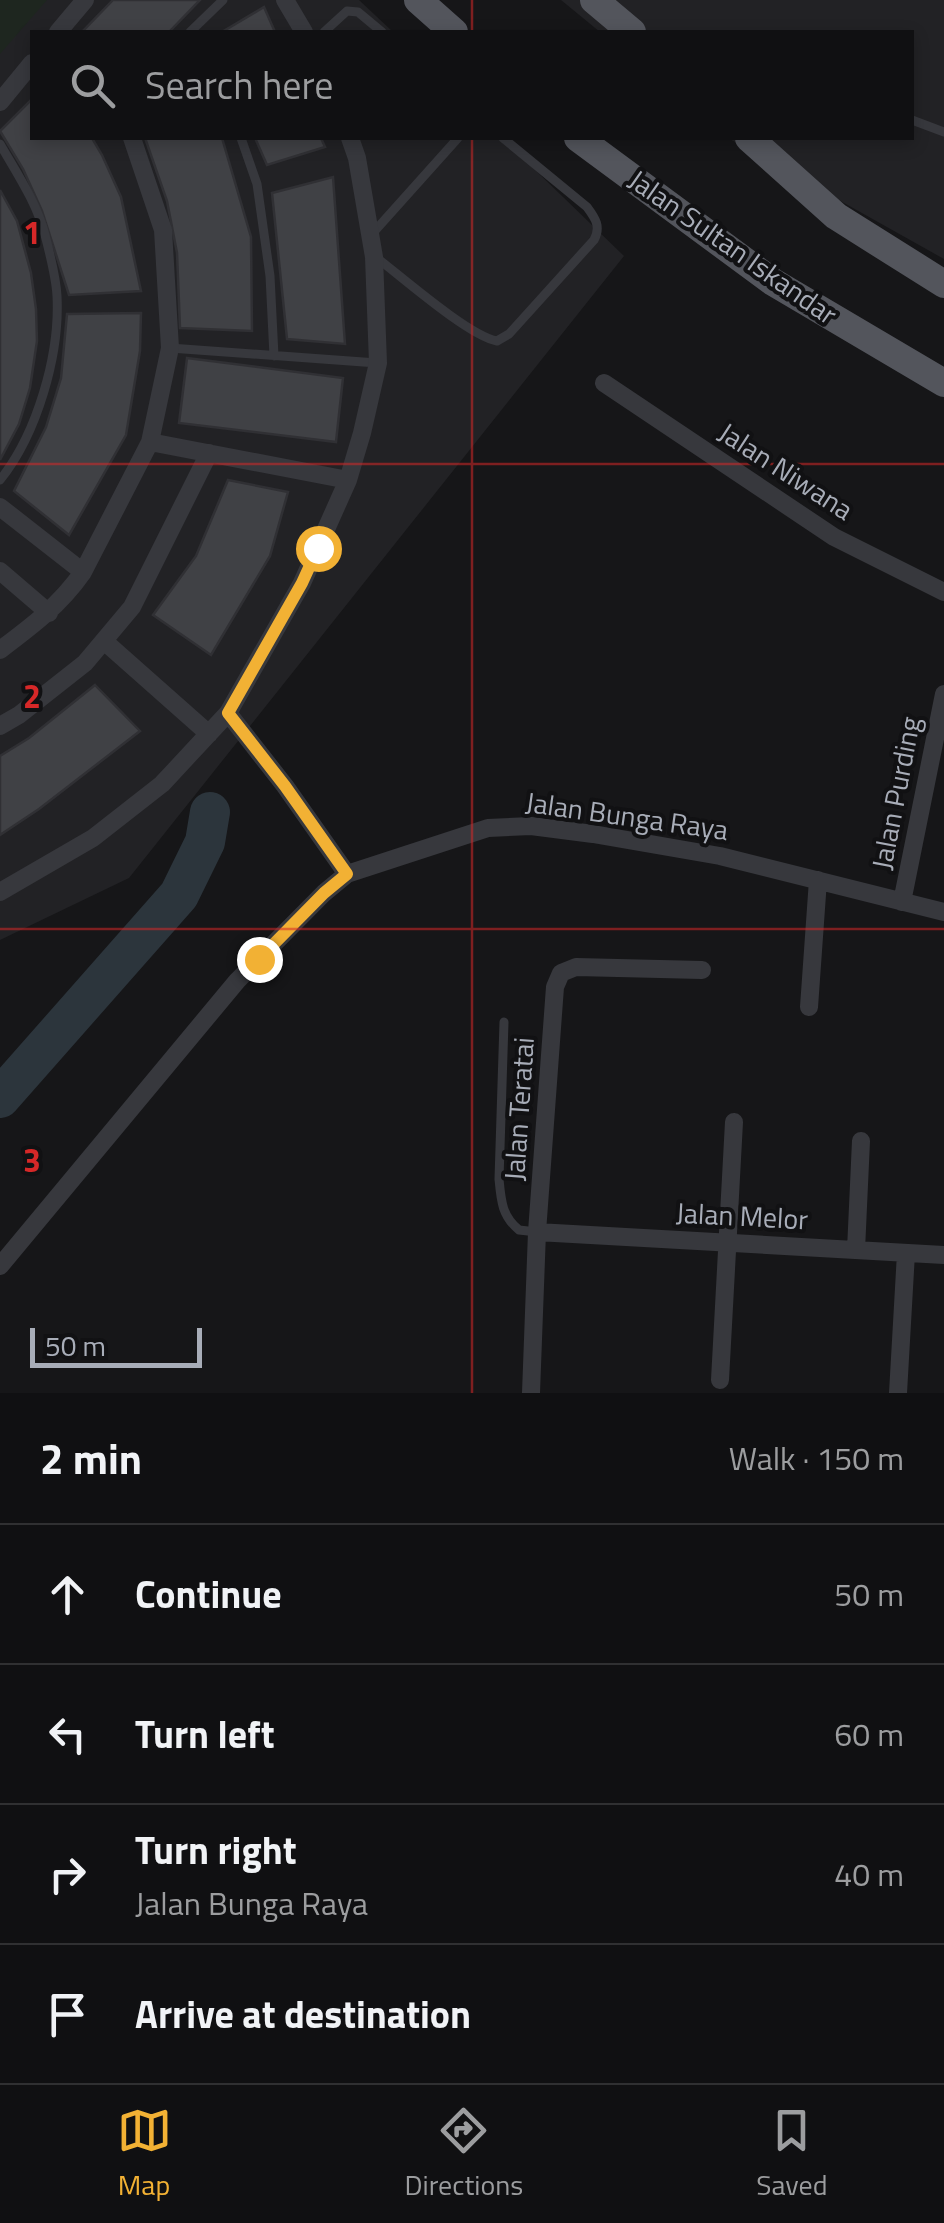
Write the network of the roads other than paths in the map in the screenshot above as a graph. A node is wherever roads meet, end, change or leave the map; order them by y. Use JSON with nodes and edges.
{"nodes":[{"id":1,"x":85,"y":0,"type":"edge"},
{"id":2,"x":222,"y":0,"type":"edge"},
{"id":3,"x":285,"y":0,"type":"edge"},
{"id":4,"x":418,"y":0,"type":"edge"},
{"id":5,"x":594,"y":0,"type":"edge"},
{"id":6,"x":60,"y":30,"type":"edge"},
{"id":7,"x":192,"y":30,"type":"edge"},
{"id":8,"x":303,"y":30,"type":"edge"},
{"id":9,"x":326,"y":30,"type":"edge"},
{"id":10,"x":380,"y":30,"type":"edge"},
{"id":11,"x":452,"y":30,"type":"edge"},
{"id":12,"x":630,"y":30,"type":"edge"},
{"id":13,"x":30,"y":65,"type":"edge"},
{"id":14,"x":0,"y":102,"type":"edge"},
{"id":15,"x":914,"y":121,"type":"edge"},
{"id":16,"x":944,"y":132,"type":"edge"},
{"id":17,"x":133,"y":140,"type":"edge"},
{"id":18,"x":242,"y":140,"type":"edge"},
{"id":19,"x":351,"y":140,"type":"edge"},
{"id":20,"x":456,"y":140,"type":"edge"},
{"id":21,"x":506,"y":140,"type":"edge"},
{"id":22,"x":581,"y":140,"type":"edge"},
{"id":23,"x":751,"y":140,"type":"edge"},
{"id":24,"x":0,"y":144,"type":"edge"},
{"id":25,"x":371,"y":236,"type":"junction"},
{"id":26,"x":374,"y":257,"type":"junction"},
{"id":27,"x":944,"y":284,"type":"edge"},
{"id":28,"x":170,"y":348,"type":"junction"},
{"id":29,"x":274,"y":356,"type":"junction"},
{"id":30,"x":378,"y":363,"type":"junction"},
{"id":31,"x":944,"y":383,"type":"edge"},
{"id":32,"x":604,"y":384,"type":"dead end"},
{"id":33,"x":150,"y":442,"type":"junction"},
{"id":34,"x":209,"y":453,"type":"junction"},
{"id":35,"x":0,"y":480,"type":"edge"},
{"id":36,"x":348,"y":480,"type":"junction"},
{"id":37,"x":0,"y":506,"type":"edge"},
{"id":38,"x":0,"y":572,"type":"edge"},
{"id":39,"x":82,"y":572,"type":"junction"},
{"id":40,"x":944,"y":592,"type":"edge"},
{"id":41,"x":49,"y":613,"type":"junction"},
{"id":42,"x":104,"y":640,"type":"junction"},
{"id":43,"x":0,"y":650,"type":"edge"},
{"id":44,"x":944,"y":694,"type":"edge"},
{"id":45,"x":228,"y":713,"type":"junction"},
{"id":46,"x":0,"y":726,"type":"edge"},
{"id":47,"x":209,"y":734,"type":"junction"},
{"id":48,"x":347,"y":874,"type":"junction"},
{"id":49,"x":818,"y":880,"type":"junction"},
{"id":50,"x":0,"y":892,"type":"edge"},
{"id":51,"x":902,"y":902,"type":"junction"},
{"id":52,"x":944,"y":912,"type":"edge"},
{"id":53,"x":702,"y":970,"type":"dead end"},
{"id":54,"x":809,"y":1007,"type":"dead end"},
{"id":55,"x":504,"y":1022,"type":"dead end"},
{"id":56,"x":734,"y":1122,"type":"dead end"},
{"id":57,"x":861,"y":1141,"type":"dead end"},
{"id":58,"x":537,"y":1232,"type":"junction"},
{"id":59,"x":727,"y":1242,"type":"junction"},
{"id":60,"x":856,"y":1250,"type":"junction"},
{"id":61,"x":906,"y":1253,"type":"junction"},
{"id":62,"x":944,"y":1255,"type":"edge"},
{"id":63,"x":0,"y":1266,"type":"edge"},
{"id":64,"x":720,"y":1380,"type":"dead end"},
{"id":65,"x":531,"y":1393,"type":"edge"},
{"id":66,"x":898,"y":1393,"type":"edge"}],
"edges":[{"from":1,"to":6,"type":"street"},
{"from":2,"to":7,"type":"lane"},
{"from":3,"to":8,"type":"street"},
{"from":4,"to":11,"type":"main road"},
{"from":5,"to":12,"type":"main road"},
{"from":9,"to":10,"type":"lane"},
{"from":13,"to":14,"type":"street"},
{"from":15,"to":16,"type":"lane"},
{"from":17,"to":28,"type":"street"},
{"from":18,"to":29,"type":"lane"},
{"from":19,"to":25,"type":"street"},
{"from":20,"to":25,"type":"lane"},
{"from":21,"to":26,"type":"lane"},
{"from":22,"to":31,"type":"main road","name":"Jalan Sultan Iskandar"},
{"from":23,"to":27,"type":"main road"},
{"from":24,"to":35,"type":"lane"},
{"from":25,"to":26,"type":"street"},
{"from":26,"to":30,"type":"street"},
{"from":28,"to":29,"type":"lane"},
{"from":28,"to":33,"type":"street"},
{"from":29,"to":30,"type":"lane"},
{"from":30,"to":36,"type":"street"},
{"from":32,"to":40,"type":"street","name":"Jalan Niwana"},
{"from":33,"to":34,"type":"street"},
{"from":33,"to":39,"type":"street"},
{"from":34,"to":36,"type":"street"},
{"from":34,"to":42,"type":"street"},
{"from":36,"to":45,"type":"street"},
{"from":37,"to":39,"type":"street"},
{"from":38,"to":41,"type":"street"},
{"from":39,"to":41,"type":"street"},
{"from":41,"to":43,"type":"street"},
{"from":42,"to":46,"type":"street"},
{"from":42,"to":47,"type":"street"},
{"from":44,"to":51,"type":"street","name":"Jalan Purding"},
{"from":45,"to":47,"type":"street"},
{"from":45,"to":48,"type":"street"},
{"from":47,"to":50,"type":"street"},
{"from":48,"to":49,"type":"street","name":"Jalan Bunga Raya"},
{"from":48,"to":63,"type":"street","name":"Jalan Bunga Raya"},
{"from":49,"to":51,"type":"street","name":"Jalan Bunga Raya"},
{"from":49,"to":54,"type":"street"},
{"from":51,"to":52,"type":"street","name":"Jalan Bunga Raya"},
{"from":53,"to":58,"type":"street","name":"Jalan Teratai"},
{"from":55,"to":58,"type":"lane"},
{"from":56,"to":59,"type":"street"},
{"from":57,"to":60,"type":"street"},
{"from":58,"to":59,"type":"street","name":"Jalan Melor"},
{"from":58,"to":65,"type":"street","name":"Jalan Teratai"},
{"from":59,"to":60,"type":"street","name":"Jalan Melor"},
{"from":59,"to":64,"type":"street"},
{"from":60,"to":61,"type":"street","name":"Jalan Melor"},
{"from":61,"to":62,"type":"street","name":"Jalan Melor"},
{"from":61,"to":66,"type":"street"}]}
